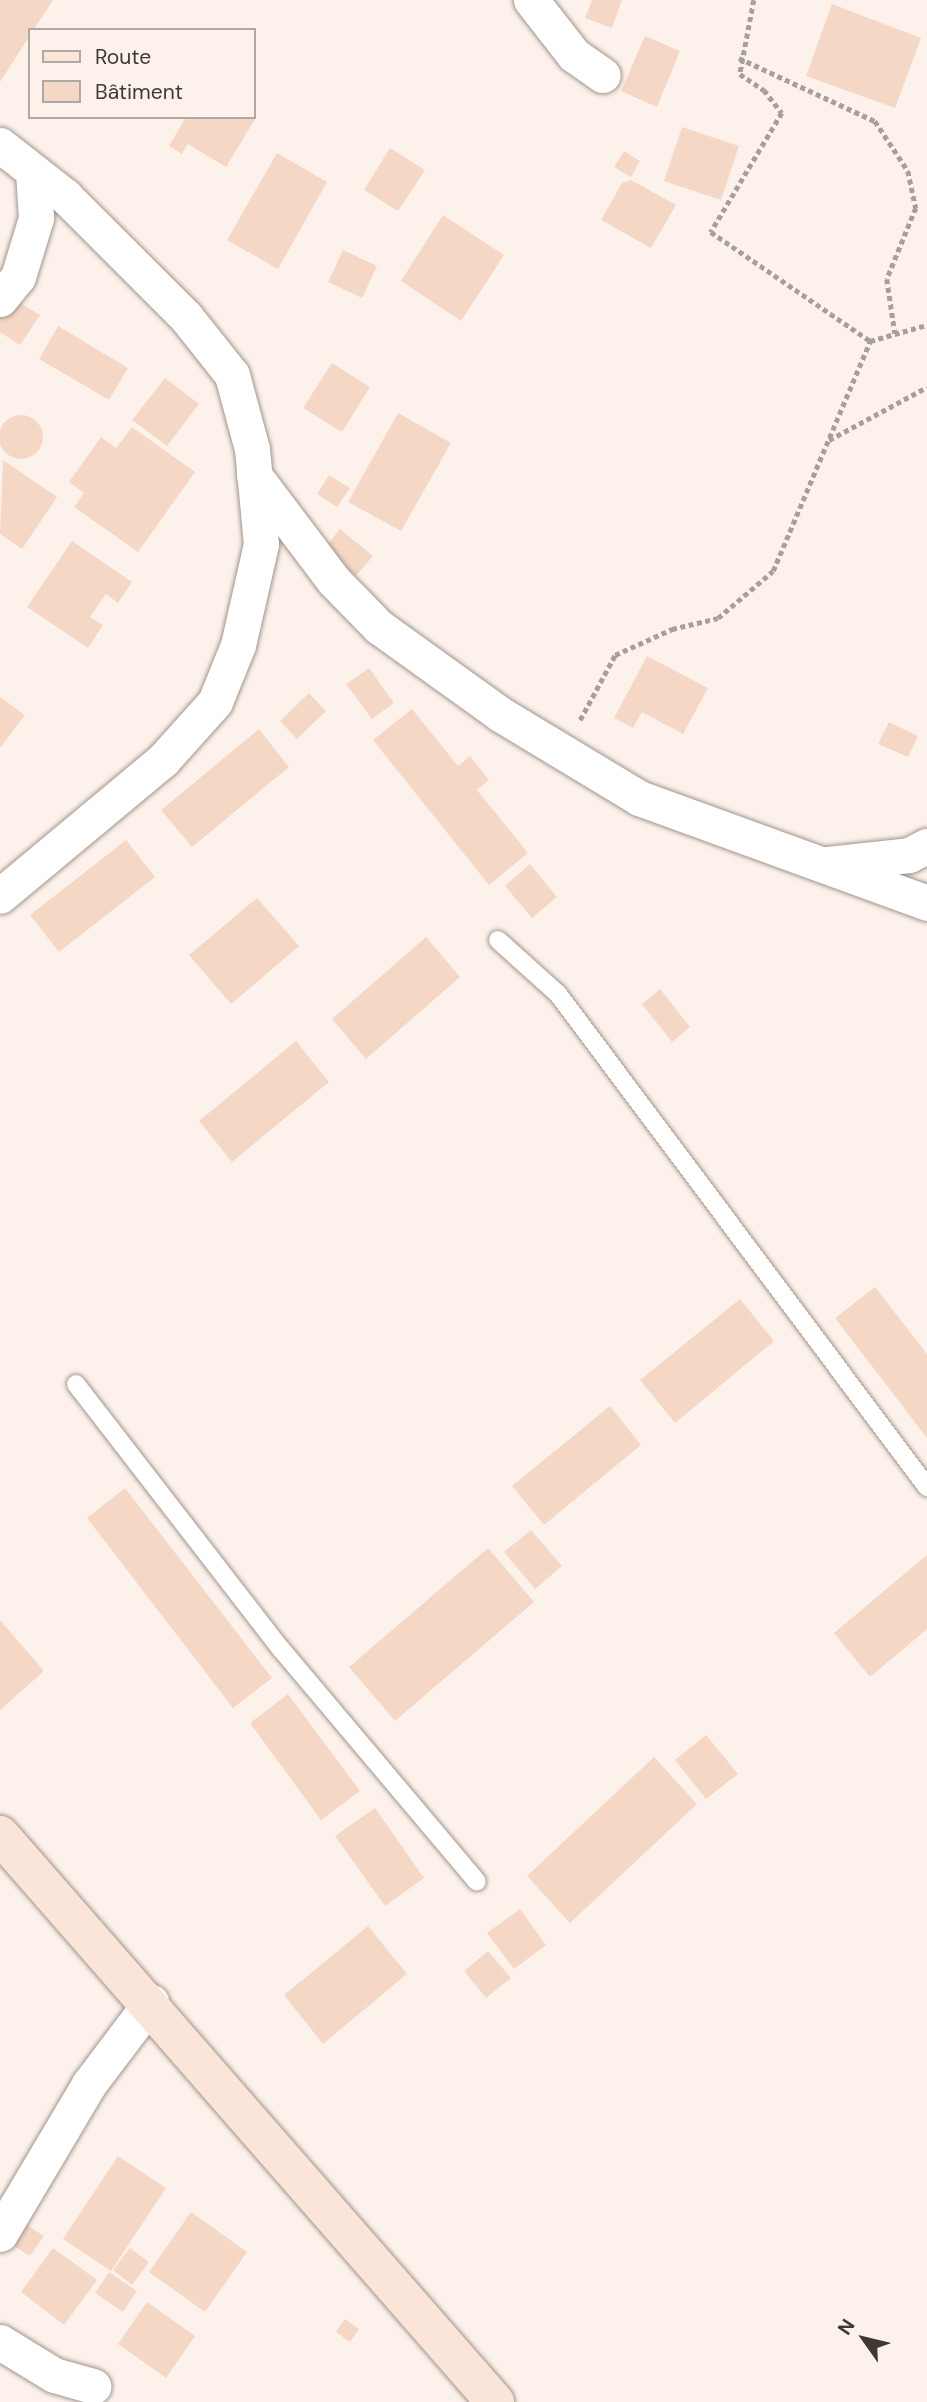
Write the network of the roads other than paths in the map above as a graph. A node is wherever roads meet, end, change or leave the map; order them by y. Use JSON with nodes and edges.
{"nodes":[{"id":1,"x":531,"y":0,"type":"edge"},
{"id":2,"x":603,"y":75,"type":"dead end"},
{"id":3,"x":0,"y":145,"type":"edge"},
{"id":4,"x":33,"y":172,"type":"junction"},
{"id":5,"x":0,"y":299,"type":"edge"},
{"id":6,"x":254,"y":475,"type":"junction"},
{"id":7,"x":927,"y":846,"type":"edge"},
{"id":8,"x":821,"y":864,"type":"junction"},
{"id":9,"x":0,"y":896,"type":"edge"},
{"id":10,"x":927,"y":903,"type":"edge"},
{"id":11,"x":498,"y":940,"type":"dead end"},
{"id":12,"x":76,"y":1384,"type":"dead end"},
{"id":13,"x":927,"y":1487,"type":"edge"},
{"id":14,"x":0,"y":1835,"type":"edge"},
{"id":15,"x":477,"y":1882,"type":"dead end"},
{"id":16,"x":151,"y":2002,"type":"junction"},
{"id":17,"x":0,"y":2234,"type":"edge"},
{"id":18,"x":0,"y":2342,"type":"edge"},
{"id":19,"x":93,"y":2386,"type":"dead end"},
{"id":20,"x":495,"y":2402,"type":"edge"}],
"edges":[{"from":1,"to":2,"type":"street"},
{"from":3,"to":4,"type":"street"},
{"from":4,"to":5,"type":"street"},
{"from":4,"to":6,"type":"street"},
{"from":6,"to":8,"type":"street"},
{"from":6,"to":9,"type":"street"},
{"from":7,"to":8,"type":"street"},
{"from":8,"to":10,"type":"street"},
{"from":11,"to":13,"type":"lane"},
{"from":12,"to":15,"type":"lane"},
{"from":14,"to":16,"type":"main road"},
{"from":16,"to":17,"type":"street"},
{"from":16,"to":20,"type":"main road"},
{"from":18,"to":19,"type":"street"}]}
